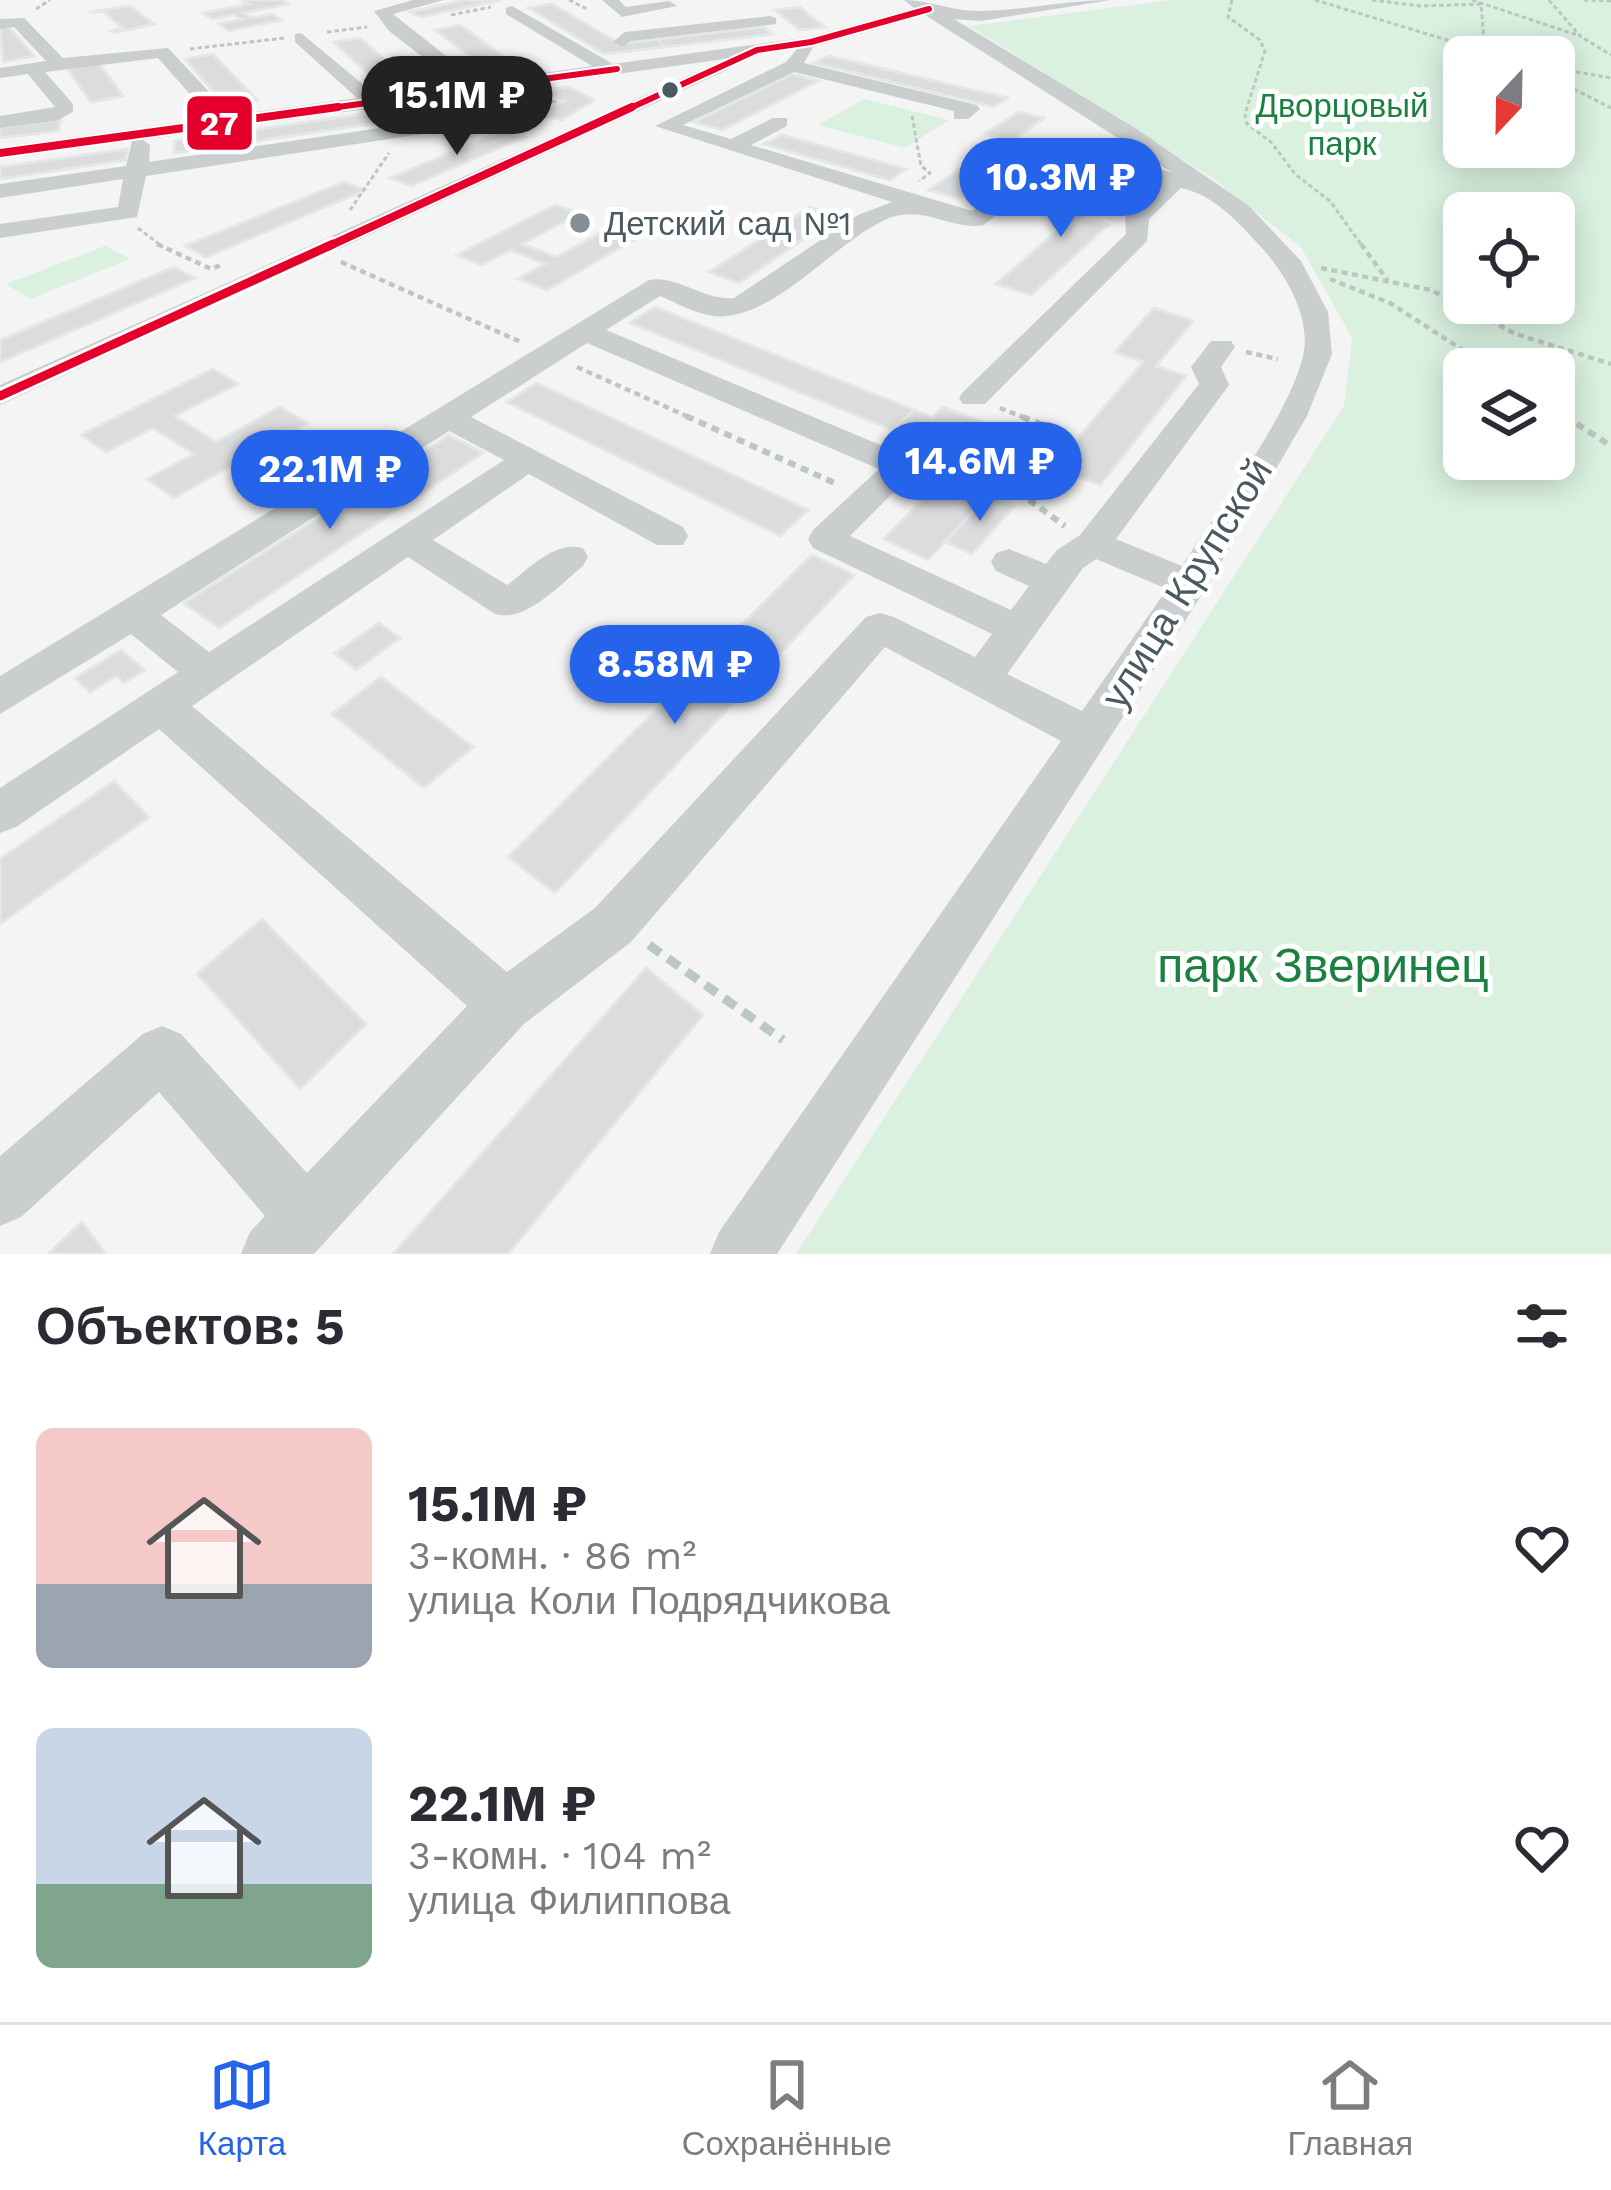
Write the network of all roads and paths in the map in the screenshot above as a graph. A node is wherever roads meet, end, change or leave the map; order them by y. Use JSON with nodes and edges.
{"nodes":[{"id":1,"x":436,"y":0,"type":"edge"},
{"id":2,"x":610,"y":0,"type":"edge"},
{"id":3,"x":1102,"y":0,"type":"edge"},
{"id":4,"x":1232,"y":0,"type":"edge"},
{"id":5,"x":1315,"y":0,"type":"edge"},
{"id":6,"x":1372,"y":0,"type":"edge"},
{"id":7,"x":1458,"y":0,"type":"edge"},
{"id":8,"x":1489,"y":0,"type":"edge"},
{"id":9,"x":1549,"y":0,"type":"edge"},
{"id":10,"x":1325,"y":1,"type":"edge"},
{"id":11,"x":1586,"y":1,"type":"edge"},
{"id":12,"x":1476,"y":2,"type":"edge"},
{"id":13,"x":674,"y":3,"type":"edge"},
{"id":14,"x":1611,"y":4,"type":"edge"},
{"id":15,"x":921,"y":5,"type":"edge"},
{"id":16,"x":506,"y":8,"type":"joint"},
{"id":17,"x":859,"y":11,"type":"dead end"},
{"id":18,"x":1398,"y":14,"type":"dead end"},
{"id":19,"x":360,"y":16,"type":"dead end"},
{"id":20,"x":388,"y":17,"type":"junction"},
{"id":21,"x":1382,"y":19,"type":"junction"},
{"id":22,"x":888,"y":21,"type":"junction"},
{"id":23,"x":0,"y":24,"type":"edge"},
{"id":24,"x":1482,"y":36,"type":"edge"},
{"id":25,"x":1580,"y":36,"type":"junction"},
{"id":26,"x":301,"y":38,"type":"dead end"},
{"id":27,"x":1443,"y":39,"type":"edge"},
{"id":28,"x":622,"y":42,"type":"dead end"},
{"id":29,"x":800,"y":51,"type":"junction"},
{"id":30,"x":1611,"y":55,"type":"edge"},
{"id":31,"x":714,"y":62,"type":"junction"},
{"id":32,"x":59,"y":64,"type":"junction"},
{"id":33,"x":32,"y":68,"type":"junction"},
{"id":34,"x":1575,"y":72,"type":"edge"},
{"id":35,"x":0,"y":73,"type":"edge"},
{"id":36,"x":1611,"y":78,"type":"edge"},
{"id":37,"x":611,"y":82,"type":"junction"},
{"id":38,"x":475,"y":88,"type":"junction"},
{"id":39,"x":1575,"y":89,"type":"edge"},
{"id":40,"x":451,"y":92,"type":"junction"},
{"id":41,"x":908,"y":94,"type":"junction"},
{"id":42,"x":373,"y":102,"type":"junction"},
{"id":43,"x":548,"y":102,"type":"dead end"},
{"id":44,"x":643,"y":103,"type":"junction"},
{"id":45,"x":1611,"y":107,"type":"edge"},
{"id":46,"x":961,"y":115,"type":"dead end"},
{"id":47,"x":1079,"y":117,"type":"dead end"},
{"id":48,"x":0,"y":122,"type":"edge"},
{"id":49,"x":226,"y":122,"type":"junction"},
{"id":50,"x":463,"y":122,"type":"junction"},
{"id":51,"x":780,"y":122,"type":"dead end"},
{"id":52,"x":412,"y":128,"type":"junction"},
{"id":53,"x":141,"y":134,"type":"junction"},
{"id":54,"x":732,"y":147,"type":"junction"},
{"id":55,"x":1060,"y":152,"type":"junction"},
{"id":56,"x":0,"y":153,"type":"edge"},
{"id":57,"x":134,"y":176,"type":"junction"},
{"id":58,"x":1187,"y":183,"type":"junction"},
{"id":59,"x":0,"y":191,"type":"edge"},
{"id":60,"x":897,"y":197,"type":"junction"},
{"id":61,"x":415,"y":206,"type":"junction"},
{"id":62,"x":930,"y":207,"type":"junction"},
{"id":63,"x":129,"y":212,"type":"junction"},
{"id":64,"x":348,"y":213,"type":"junction"},
{"id":65,"x":0,"y":231,"type":"edge"},
{"id":66,"x":316,"y":250,"type":"junction"},
{"id":67,"x":1288,"y":262,"type":"junction"},
{"id":68,"x":257,"y":265,"type":"junction"},
{"id":69,"x":1347,"y":273,"type":"dead end"},
{"id":70,"x":1388,"y":281,"type":"junction"},
{"id":71,"x":586,"y":332,"type":"junction"},
{"id":72,"x":1221,"y":347,"type":"dead end"},
{"id":73,"x":1460,"y":348,"type":"edge"},
{"id":74,"x":549,"y":355,"type":"junction"},
{"id":75,"x":1611,"y":364,"type":"edge"},
{"id":76,"x":0,"y":396,"type":"edge"},
{"id":77,"x":974,"y":398,"type":"joint"},
{"id":78,"x":449,"y":418,"type":"junction"},
{"id":79,"x":1575,"y":423,"type":"edge"},
{"id":80,"x":1611,"y":446,"type":"edge"},
{"id":81,"x":910,"y":458,"type":"junction"},
{"id":82,"x":527,"y":460,"type":"junction"},
{"id":83,"x":995,"y":476,"type":"junction"},
{"id":84,"x":868,"y":498,"type":"junction"},
{"id":85,"x":670,"y":536,"type":"dead end"},
{"id":86,"x":407,"y":540,"type":"junction"},
{"id":87,"x":1094,"y":544,"type":"junction"},
{"id":88,"x":571,"y":556,"type":"dead end"},
{"id":89,"x":1010,"y":562,"type":"dead end"},
{"id":90,"x":1053,"y":582,"type":"junction"},
{"id":91,"x":1190,"y":584,"type":"junction"},
{"id":92,"x":133,"y":615,"type":"junction"},
{"id":93,"x":1018,"y":630,"type":"junction"},
{"id":94,"x":208,"y":674,"type":"junction"},
{"id":95,"x":981,"y":680,"type":"junction"},
{"id":96,"x":0,"y":697,"type":"edge"},
{"id":97,"x":161,"y":705,"type":"junction"},
{"id":98,"x":1089,"y":735,"type":"junction"},
{"id":99,"x":0,"y":812,"type":"edge"},
{"id":100,"x":613,"y":925,"type":"junction"},
{"id":101,"x":505,"y":1005,"type":"junction"},
{"id":102,"x":783,"y":1040,"type":"dead end"},
{"id":103,"x":0,"y":1196,"type":"edge"},
{"id":104,"x":289,"y":1236,"type":"edge"},
{"id":105,"x":741,"y":1254,"type":"edge"}],
"edges":[{"from":1,"to":20,"type":"street"},
{"from":2,"to":13,"type":"street"},
{"from":3,"to":15,"type":"street"},
{"from":4,"to":70,"type":"path"},
{"from":5,"to":10,"type":"path"},
{"from":6,"to":12,"type":"path"},
{"from":7,"to":12,"type":"path"},
{"from":8,"to":12,"type":"path"},
{"from":9,"to":25,"type":"path"},
{"from":10,"to":21,"type":"path"},
{"from":11,"to":14,"type":"path"},
{"from":12,"to":24,"type":"path"},
{"from":12,"to":25,"type":"path"},
{"from":15,"to":22,"type":"street"},
{"from":15,"to":58,"type":"street","name":"улица Крупской"},
{"from":16,"to":20,"type":"path"},
{"from":16,"to":37,"type":"street"},
{"from":17,"to":22,"type":"street"},
{"from":18,"to":21,"type":"path"},
{"from":19,"to":20,"type":"street"},
{"from":20,"to":38,"type":"street"},
{"from":21,"to":27,"type":"path"},
{"from":22,"to":29,"type":"street"},
{"from":23,"to":32,"type":"street"},
{"from":25,"to":30,"type":"path"},
{"from":26,"to":42,"type":"street"},
{"from":28,"to":29,"type":"street"},
{"from":29,"to":31,"type":"street"},
{"from":29,"to":41,"type":"street"},
{"from":29,"to":54,"type":"street"},
{"from":31,"to":37,"type":"street"},
{"from":31,"to":44,"type":"street"},
{"from":32,"to":33,"type":"street"},
{"from":32,"to":49,"type":"street"},
{"from":33,"to":35,"type":"street"},
{"from":33,"to":48,"type":"street"},
{"from":34,"to":36,"type":"path"},
{"from":37,"to":38,"type":"street"},
{"from":37,"to":44,"type":"street"},
{"from":38,"to":40,"type":"street"},
{"from":39,"to":45,"type":"path"},
{"from":40,"to":42,"type":"street"},
{"from":40,"to":50,"type":"street"},
{"from":41,"to":46,"type":"street"},
{"from":41,"to":60,"type":"path"},
{"from":42,"to":49,"type":"street"},
{"from":43,"to":50,"type":"street"},
{"from":44,"to":61,"type":"street"},
{"from":47,"to":55,"type":"street"},
{"from":49,"to":53,"type":"street"},
{"from":50,"to":52,"type":"street"},
{"from":51,"to":54,"type":"street"},
{"from":52,"to":57,"type":"street"},
{"from":52,"to":64,"type":"path"},
{"from":53,"to":56,"type":"street"},
{"from":53,"to":57,"type":"street"},
{"from":54,"to":60,"type":"street"},
{"from":55,"to":58,"type":"street"},
{"from":55,"to":62,"type":"street"},
{"from":57,"to":59,"type":"street"},
{"from":57,"to":63,"type":"street"},
{"from":58,"to":67,"type":"street","name":"улица Крупской"},
{"from":58,"to":77,"type":"street"},
{"from":60,"to":62,"type":"street"},
{"from":61,"to":64,"type":"street"},
{"from":61,"to":66,"type":"street"},
{"from":62,"to":71,"type":"street"},
{"from":63,"to":65,"type":"street"},
{"from":63,"to":68,"type":"path"},
{"from":64,"to":68,"type":"street"},
{"from":66,"to":68,"type":"street"},
{"from":66,"to":74,"type":"path"},
{"from":67,"to":73,"type":"path"},
{"from":67,"to":91,"type":"street","name":"улица Крупской"},
{"from":68,"to":76,"type":"street"},
{"from":69,"to":70,"type":"path"},
{"from":70,"to":75,"type":"path"},
{"from":71,"to":74,"type":"street"},
{"from":71,"to":81,"type":"street"},
{"from":72,"to":87,"type":"street"},
{"from":74,"to":78,"type":"street"},
{"from":74,"to":84,"type":"path"},
{"from":77,"to":83,"type":"path"},
{"from":78,"to":82,"type":"street"},
{"from":78,"to":92,"type":"street"},
{"from":79,"to":80,"type":"path"},
{"from":81,"to":83,"type":"path"},
{"from":81,"to":84,"type":"street"},
{"from":82,"to":85,"type":"street"},
{"from":82,"to":86,"type":"street"},
{"from":83,"to":87,"type":"path"},
{"from":84,"to":93,"type":"street"},
{"from":86,"to":88,"type":"street"},
{"from":86,"to":94,"type":"street"},
{"from":87,"to":90,"type":"street"},
{"from":87,"to":91,"type":"street"},
{"from":89,"to":90,"type":"street"},
{"from":90,"to":93,"type":"street"},
{"from":91,"to":98,"type":"street","name":"улица Крупской"},
{"from":92,"to":94,"type":"street"},
{"from":92,"to":96,"type":"street"},
{"from":93,"to":95,"type":"street"},
{"from":94,"to":97,"type":"street"},
{"from":95,"to":98,"type":"street"},
{"from":95,"to":100,"type":"street"},
{"from":97,"to":99,"type":"street"},
{"from":97,"to":101,"type":"street"},
{"from":98,"to":105,"type":"street","name":"улица Крупской"},
{"from":100,"to":101,"type":"street"},
{"from":100,"to":102,"type":"path"},
{"from":101,"to":104,"type":"street"},
{"from":103,"to":104,"type":"street"}]}
